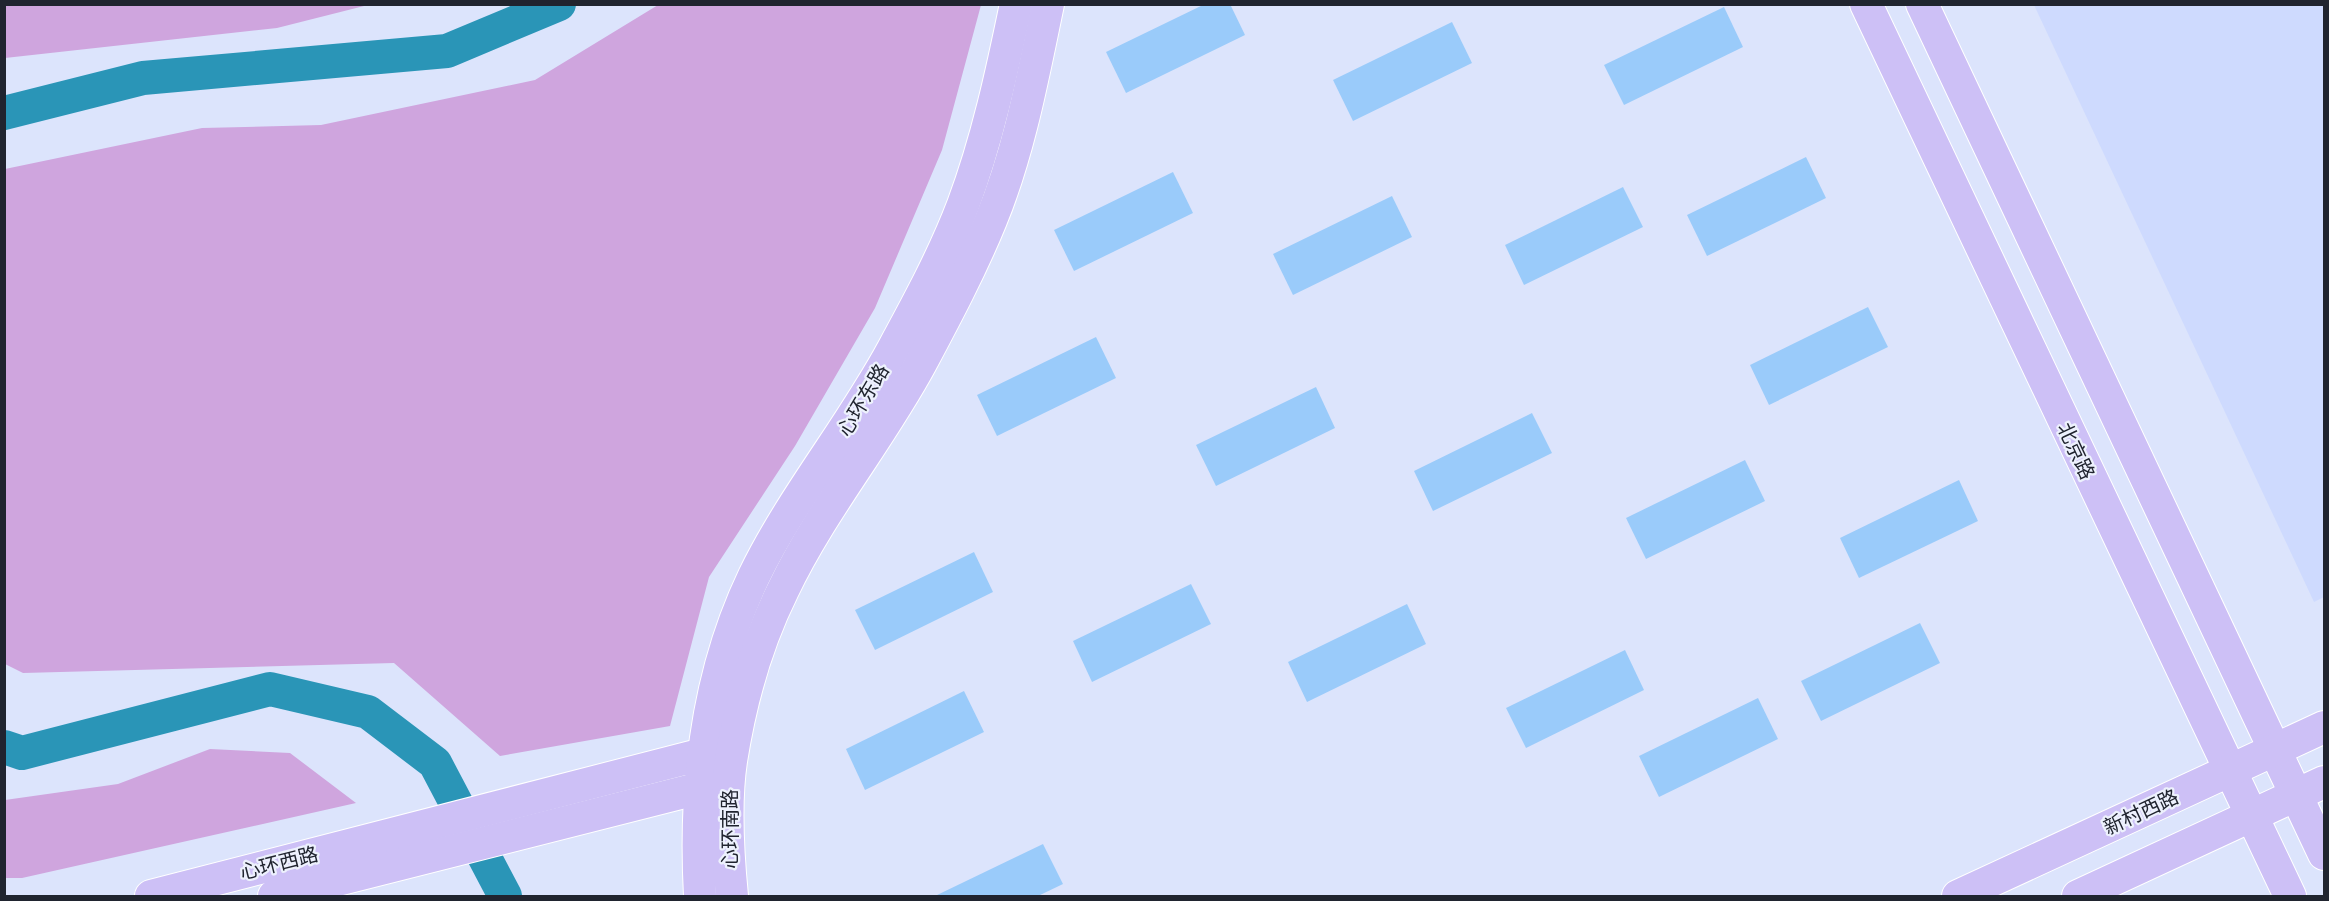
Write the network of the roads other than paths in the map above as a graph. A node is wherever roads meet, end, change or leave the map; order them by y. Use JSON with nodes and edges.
{"nodes":[{"id":1,"x":1016,"y":4,"type":"edge"},
{"id":2,"x":1048,"y":4,"type":"edge"},
{"id":3,"x":1866,"y":4,"type":"edge"},
{"id":4,"x":1922,"y":4,"type":"edge"},
{"id":5,"x":2325,"y":727,"type":"edge"},
{"id":6,"x":2274,"y":750,"type":"junction"},
{"id":7,"x":717,"y":758,"type":"junction"},
{"id":8,"x":2229,"y":772,"type":"junction"},
{"id":9,"x":2325,"y":782,"type":"edge"},
{"id":10,"x":700,"y":788,"type":"junction"},
{"id":11,"x":2296,"y":795,"type":"junction"},
{"id":12,"x":2251,"y":816,"type":"junction"},
{"id":13,"x":2325,"y":854,"type":"edge"},
{"id":14,"x":151,"y":897,"type":"edge"},
{"id":15,"x":274,"y":897,"type":"edge"},
{"id":16,"x":700,"y":897,"type":"edge"},
{"id":17,"x":732,"y":897,"type":"edge"},
{"id":18,"x":1958,"y":897,"type":"edge"},
{"id":19,"x":2078,"y":897,"type":"edge"},
{"id":20,"x":2290,"y":897,"type":"edge"}],
"edges":[{"from":1,"to":7,"type":"main road","name":"心环东路"},
{"from":2,"to":7,"type":"main road","name":"心环东路"},
{"from":3,"to":8,"type":"main road","name":"北京路"},
{"from":4,"to":6,"type":"main road"},
{"from":5,"to":6,"type":"main road","name":"新村西路"},
{"from":6,"to":8,"type":"main road","name":"新村西路"},
{"from":6,"to":11,"type":"main road"},
{"from":7,"to":10,"type":"main road"},
{"from":7,"to":14,"type":"main road","name":"心环西路"},
{"from":7,"to":17,"type":"main road","name":"心环南路"},
{"from":8,"to":12,"type":"main road","name":"北京路"},
{"from":8,"to":18,"type":"main road","name":"新村西路"},
{"from":9,"to":11,"type":"main road"},
{"from":10,"to":15,"type":"main road","name":"心环西路"},
{"from":10,"to":16,"type":"main road","name":"心环南路"},
{"from":11,"to":12,"type":"main road"},
{"from":11,"to":13,"type":"main road"},
{"from":12,"to":19,"type":"main road"},
{"from":12,"to":20,"type":"main road","name":"北京路"}]}
